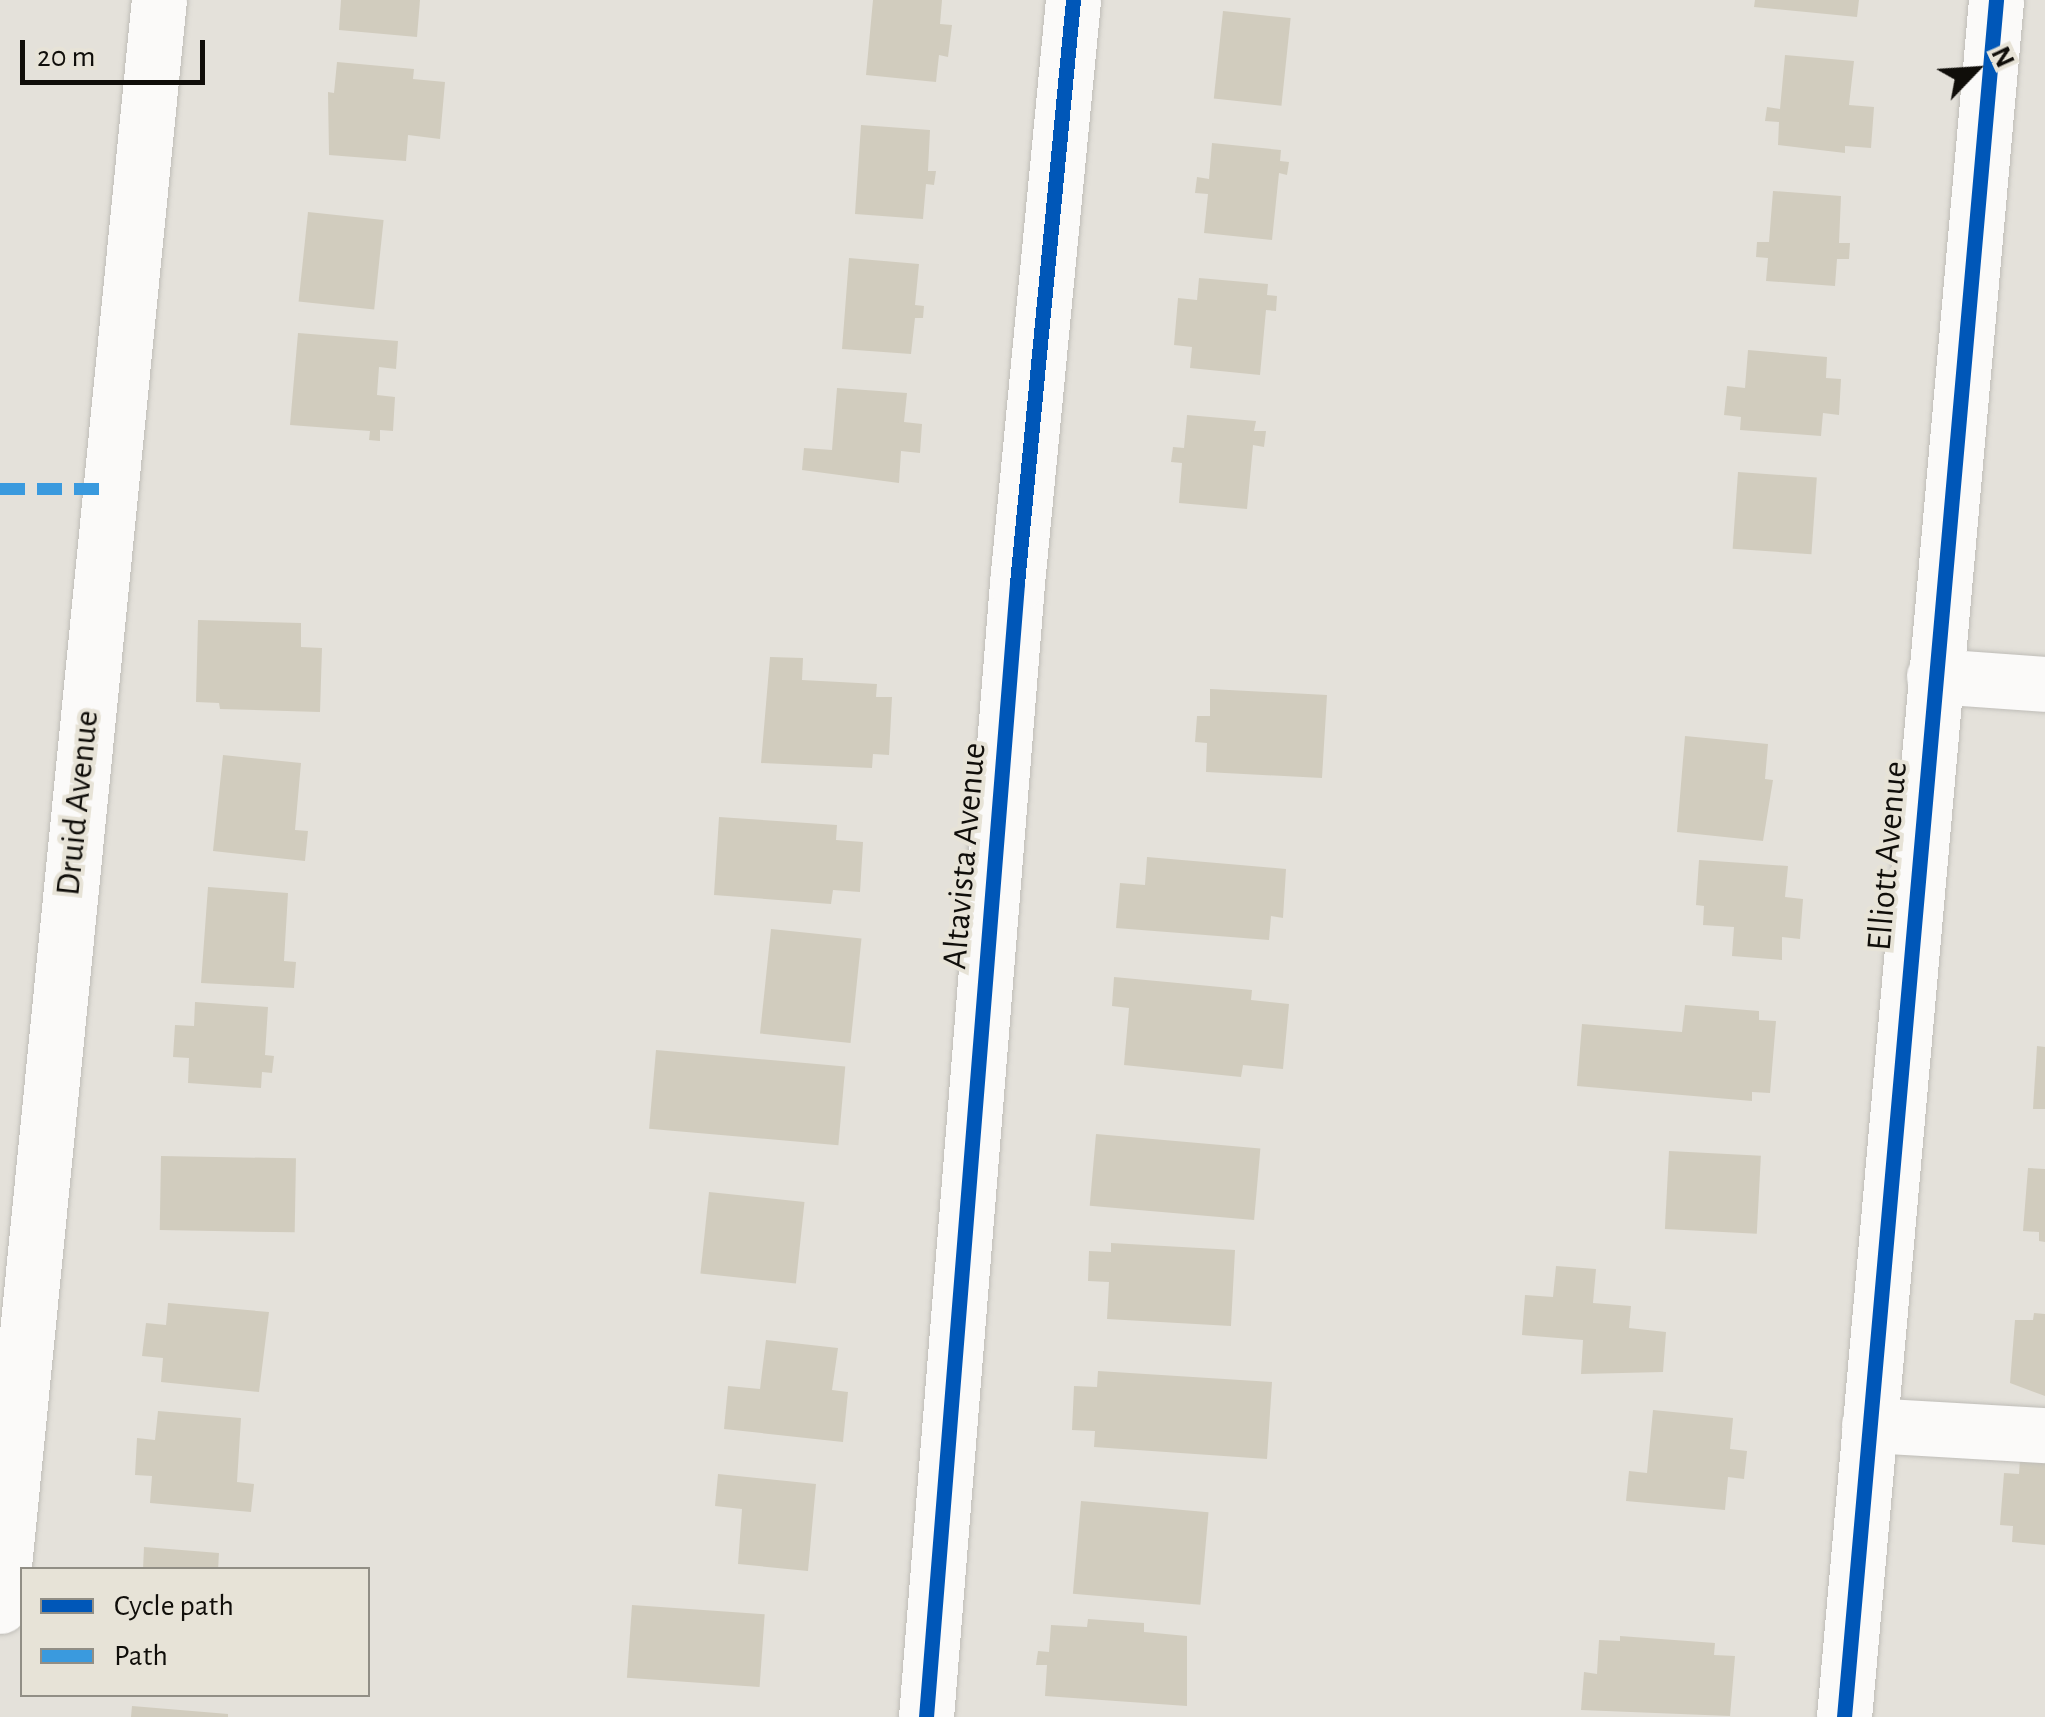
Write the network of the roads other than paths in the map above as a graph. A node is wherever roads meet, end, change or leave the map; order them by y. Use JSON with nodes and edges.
{"nodes":[{"id":1,"x":159,"y":0,"type":"edge"},
{"id":2,"x":1073,"y":0,"type":"edge"},
{"id":3,"x":1996,"y":0,"type":"edge"},
{"id":4,"x":1934,"y":676,"type":"junction"},
{"id":5,"x":2045,"y":684,"type":"edge"},
{"id":6,"x":1869,"y":1425,"type":"junction"},
{"id":7,"x":2045,"y":1435,"type":"edge"},
{"id":8,"x":5,"y":1476,"type":"edge"},
{"id":9,"x":0,"y":1606,"type":"edge"},
{"id":10,"x":926,"y":1717,"type":"edge"},
{"id":11,"x":1844,"y":1717,"type":"edge"}],
"edges":[{"from":1,"to":8,"type":"street","name":"Druid Avenue"},
{"from":2,"to":10,"type":"street","name":"Altavista Avenue"},
{"from":3,"to":4,"type":"street","name":"Elliott Avenue"},
{"from":4,"to":5,"type":"street"},
{"from":4,"to":6,"type":"street","name":"Elliott Avenue"},
{"from":6,"to":7,"type":"street"},
{"from":6,"to":11,"type":"street","name":"Elliott Avenue"},
{"from":8,"to":9,"type":"street","name":"Druid Avenue"}]}
